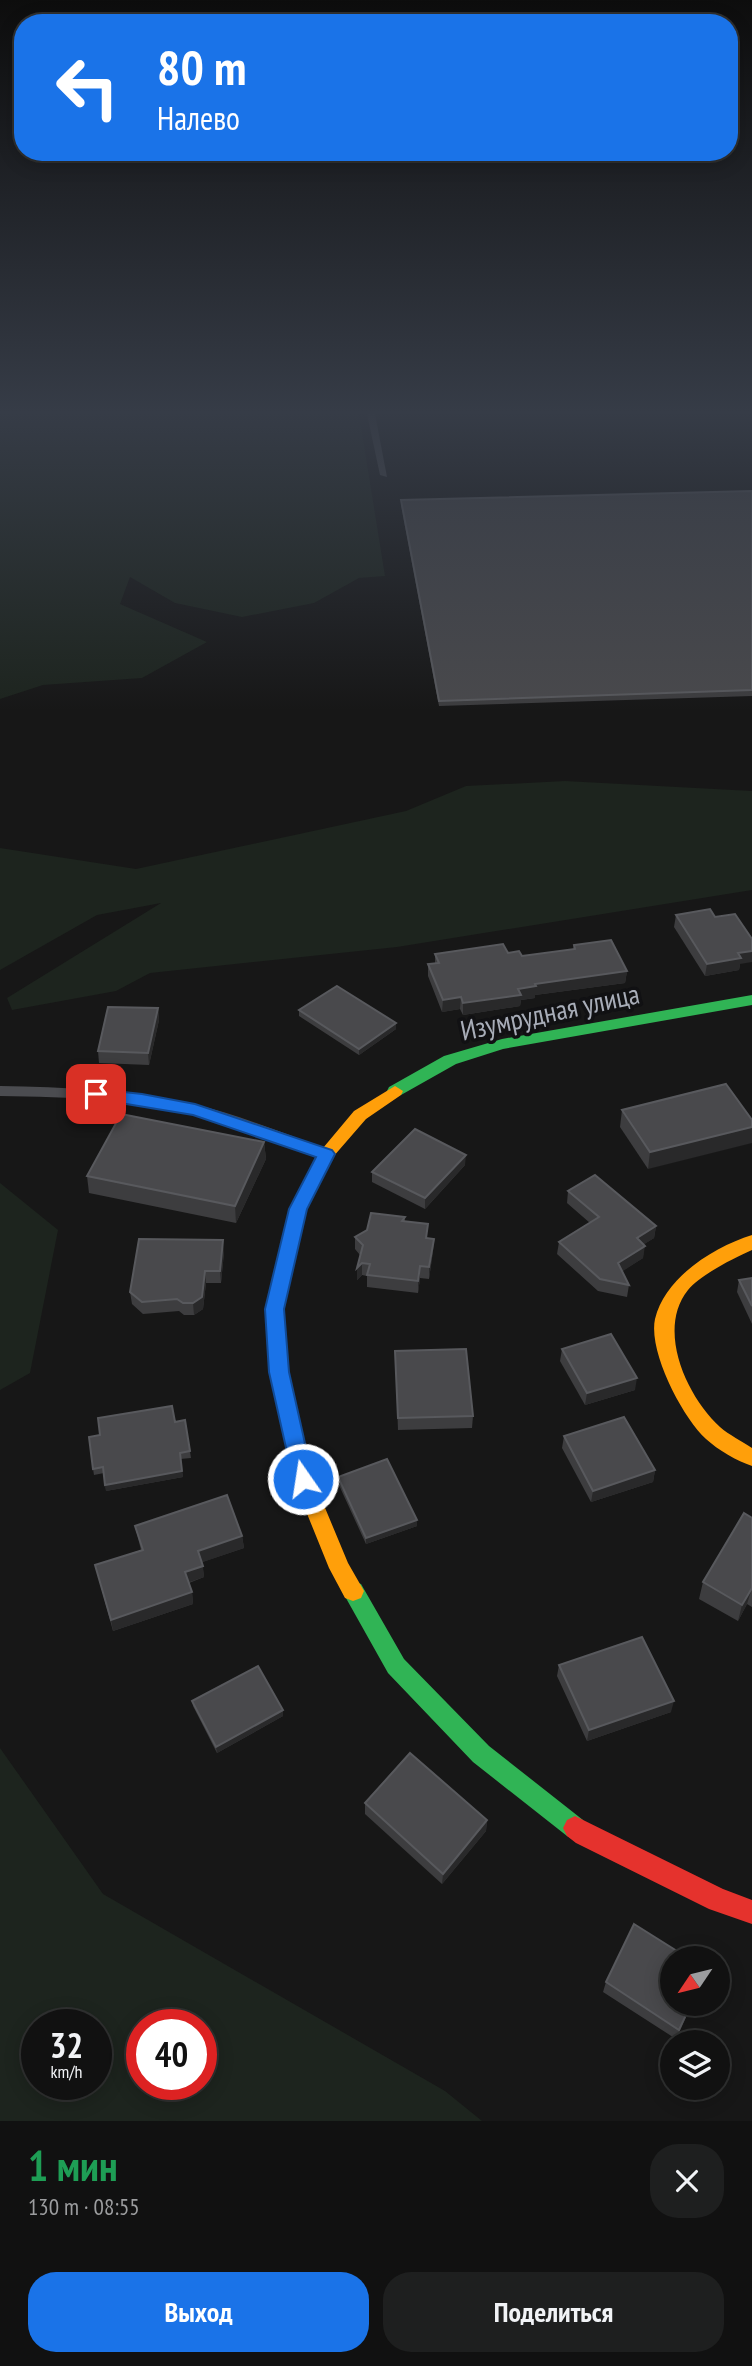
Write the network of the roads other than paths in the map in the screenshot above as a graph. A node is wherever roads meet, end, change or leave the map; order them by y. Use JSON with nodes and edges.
{"nodes":[{"id":1,"x":752,"y":1000,"type":"edge"},
{"id":2,"x":0,"y":1091,"type":"edge"},
{"id":3,"x":326,"y":1154,"type":"junction"},
{"id":4,"x":752,"y":1242,"type":"edge"},
{"id":5,"x":752,"y":1458,"type":"edge"},
{"id":6,"x":752,"y":1912,"type":"edge"}],
"edges":[{"from":1,"to":3,"type":"street","name":"Изумрудная улица"},
{"from":2,"to":3,"type":"lane"},
{"from":3,"to":6,"type":"street","name":"Изумрудная улица"},
{"from":4,"to":5,"type":"street"}]}
